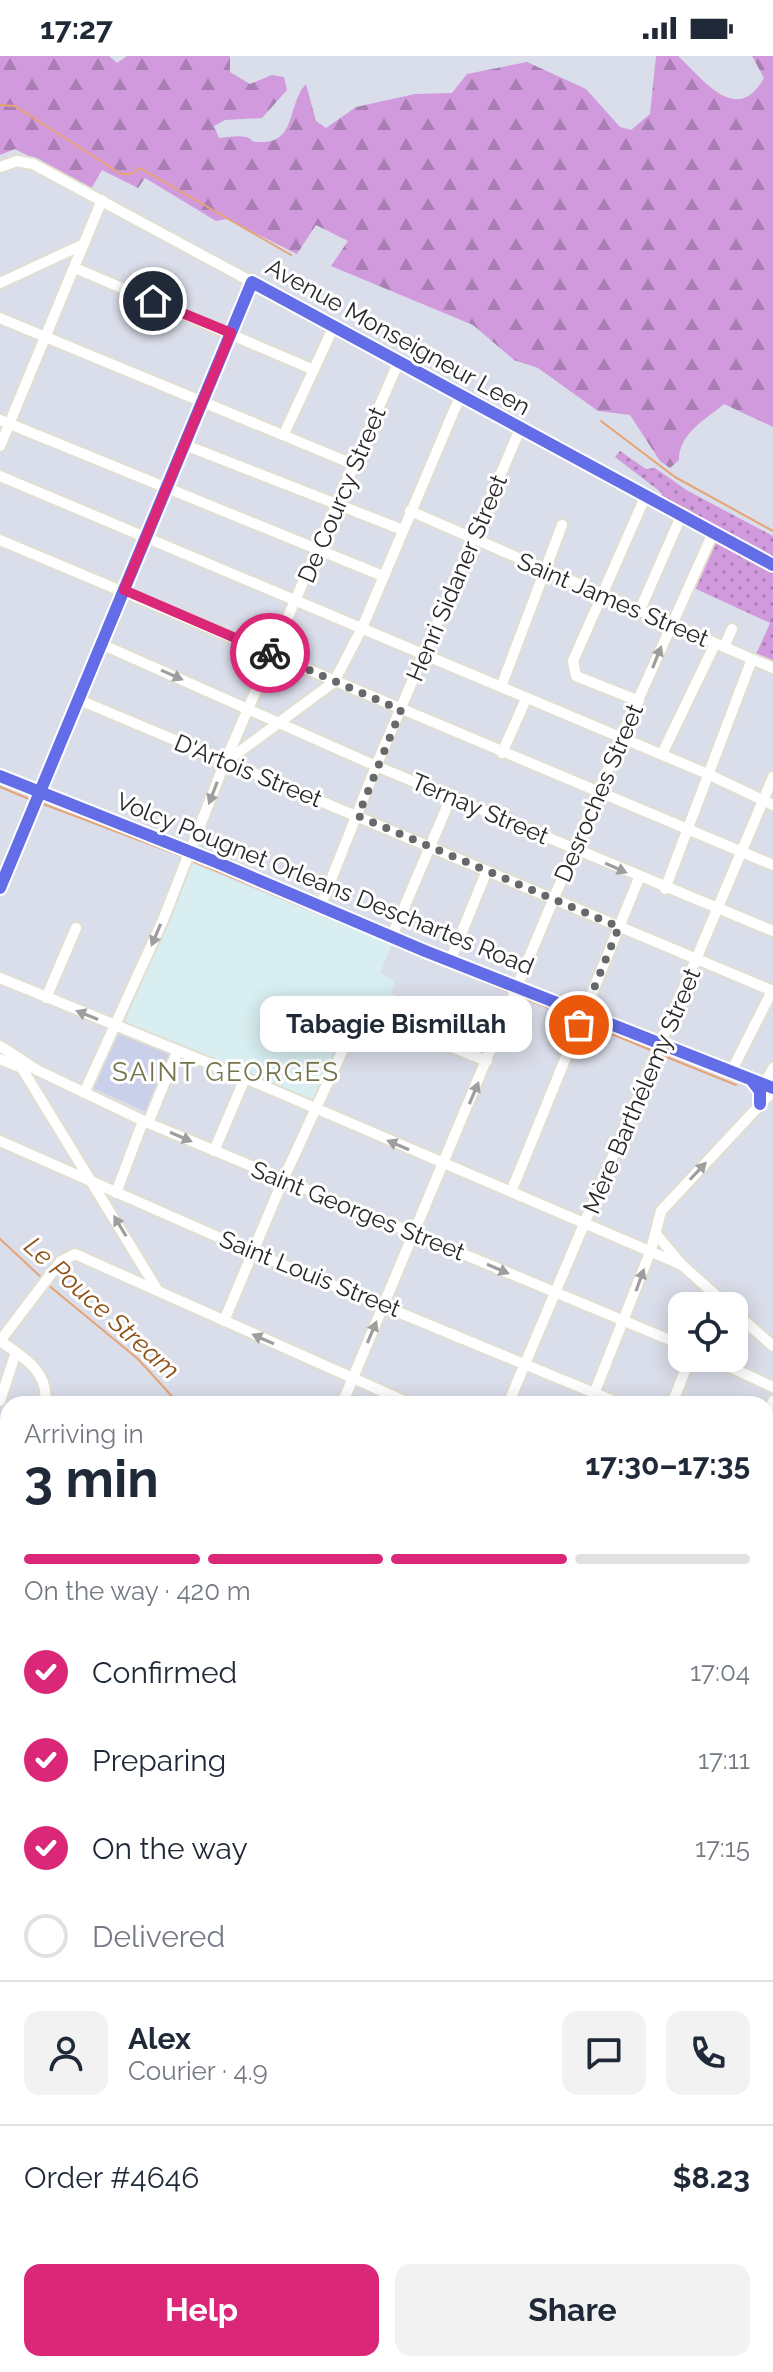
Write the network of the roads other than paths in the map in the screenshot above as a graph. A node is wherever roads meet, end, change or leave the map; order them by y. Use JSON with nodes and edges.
{"nodes":[{"id":1,"x":0,"y":167,"type":"edge"},
{"id":2,"x":102,"y":200,"type":"junction"},
{"id":3,"x":84,"y":244,"type":"junction"},
{"id":4,"x":75,"y":268,"type":"junction"},
{"id":5,"x":252,"y":282,"type":"junction"},
{"id":6,"x":0,"y":283,"type":"edge"},
{"id":7,"x":0,"y":318,"type":"edge"},
{"id":8,"x":334,"y":326,"type":"junction"},
{"id":9,"x":231,"y":333,"type":"junction"},
{"id":10,"x":46,"y":339,"type":"junction"},
{"id":11,"x":399,"y":361,"type":"junction"},
{"id":12,"x":314,"y":370,"type":"junction"},
{"id":13,"x":461,"y":394,"type":"junction"},
{"id":14,"x":203,"y":403,"type":"junction"},
{"id":15,"x":5,"y":422,"type":"edge"},
{"id":16,"x":520,"y":429,"type":"junction"},
{"id":17,"x":284,"y":434,"type":"junction"},
{"id":18,"x":185,"y":445,"type":"junction"},
{"id":19,"x":0,"y":446,"type":"edge"},
{"id":20,"x":355,"y":465,"type":"junction"},
{"id":21,"x":0,"y":476,"type":"edge"},
{"id":22,"x":166,"y":489,"type":"junction"},
{"id":23,"x":646,"y":495,"type":"junction"},
{"id":24,"x":339,"y":502,"type":"junction"},
{"id":25,"x":410,"y":511,"type":"junction"},
{"id":26,"x":682,"y":514,"type":"junction"},
{"id":27,"x":562,"y":525,"type":"dead end"},
{"id":28,"x":403,"y":530,"type":"junction"},
{"id":29,"x":713,"y":533,"type":"junction"},
{"id":30,"x":472,"y":538,"type":"junction"},
{"id":31,"x":145,"y":539,"type":"junction"},
{"id":32,"x":0,"y":540,"type":"edge"},
{"id":33,"x":319,"y":548,"type":"junction"},
{"id":34,"x":773,"y":565,"type":"edge"},
{"id":35,"x":545,"y":572,"type":"junction"},
{"id":36,"x":383,"y":576,"type":"junction"},
{"id":37,"x":124,"y":590,"type":"junction"},
{"id":38,"x":602,"y":597,"type":"junction"},
{"id":39,"x":297,"y":601,"type":"junction"},
{"id":40,"x":639,"y":612,"type":"junction"},
{"id":41,"x":670,"y":625,"type":"junction"},
{"id":42,"x":362,"y":628,"type":"junction"},
{"id":43,"x":732,"y":629,"type":"dead end"},
{"id":44,"x":101,"y":644,"type":"junction"},
{"id":45,"x":720,"y":646,"type":"junction"},
{"id":46,"x":272,"y":653,"type":"junction"},
{"id":47,"x":425,"y":654,"type":"junction"},
{"id":48,"x":752,"y":659,"type":"junction"},
{"id":49,"x":773,"y":668,"type":"edge"},
{"id":50,"x":334,"y":682,"type":"junction"},
{"id":51,"x":501,"y":687,"type":"junction"},
{"id":52,"x":77,"y":699,"type":"junction"},
{"id":53,"x":526,"y":699,"type":"junction"},
{"id":54,"x":639,"y":701,"type":"junction"},
{"id":55,"x":249,"y":709,"type":"junction"},
{"id":56,"x":401,"y":710,"type":"junction"},
{"id":57,"x":280,"y":724,"type":"junction"},
{"id":58,"x":621,"y":738,"type":"junction"},
{"id":59,"x":502,"y":753,"type":"junction"},
{"id":60,"x":662,"y":754,"type":"junction"},
{"id":61,"x":225,"y":762,"type":"junction"},
{"id":62,"x":376,"y":766,"type":"junction"},
{"id":63,"x":710,"y":775,"type":"junction"},
{"id":64,"x":0,"y":776,"type":"edge"},
{"id":65,"x":773,"y":777,"type":"edge"},
{"id":66,"x":39,"y":792,"type":"junction"},
{"id":67,"x":598,"y":794,"type":"junction"},
{"id":68,"x":452,"y":795,"type":"junction"},
{"id":69,"x":768,"y":803,"type":"edge"},
{"id":70,"x":358,"y":816,"type":"junction"},
{"id":71,"x":688,"y":828,"type":"junction"},
{"id":72,"x":428,"y":848,"type":"junction"},
{"id":73,"x":575,"y":849,"type":"junction"},
{"id":74,"x":742,"y":851,"type":"junction"},
{"id":75,"x":188,"y":856,"type":"junction"},
{"id":76,"x":773,"y":865,"type":"edge"},
{"id":77,"x":486,"y":873,"type":"junction"},
{"id":78,"x":639,"y":878,"type":"junction"},
{"id":79,"x":0,"y":888,"type":"edge"},
{"id":80,"x":665,"y":889,"type":"junction"},
{"id":81,"x":552,"y":900,"type":"junction"},
{"id":82,"x":321,"y":905,"type":"junction"},
{"id":83,"x":717,"y":909,"type":"junction"},
{"id":84,"x":619,"y":927,"type":"junction"},
{"id":85,"x":76,"y":928,"type":"dead end"},
{"id":86,"x":773,"y":931,"type":"edge"},
{"id":87,"x":392,"y":936,"type":"junction"},
{"id":88,"x":697,"y":958,"type":"junction"},
{"id":89,"x":450,"y":961,"type":"junction"},
{"id":90,"x":0,"y":978,"type":"edge"},
{"id":91,"x":773,"y":991,"type":"edge"},
{"id":92,"x":515,"y":993,"type":"junction"},
{"id":93,"x":46,"y":998,"type":"junction"},
{"id":94,"x":581,"y":1019,"type":"junction"},
{"id":95,"x":117,"y":1027,"type":"junction"},
{"id":96,"x":661,"y":1045,"type":"junction"},
{"id":97,"x":0,"y":1046,"type":"edge"},
{"id":98,"x":177,"y":1052,"type":"junction"},
{"id":99,"x":0,"y":1059,"type":"edge"},
{"id":100,"x":487,"y":1061,"type":"junction"},
{"id":101,"x":773,"y":1068,"type":"edge"},
{"id":102,"x":23,"y":1070,"type":"junction"},
{"id":103,"x":37,"y":1070,"type":"junction"},
{"id":104,"x":731,"y":1072,"type":"junction"},
{"id":105,"x":54,"y":1078,"type":"junction"},
{"id":106,"x":245,"y":1078,"type":"junction"},
{"id":107,"x":747,"y":1079,"type":"junction"},
{"id":108,"x":770,"y":1088,"type":"edge"},
{"id":109,"x":84,"y":1093,"type":"junction"},
{"id":110,"x":45,"y":1101,"type":"junction"},
{"id":111,"x":760,"y":1104,"type":"junction"},
{"id":112,"x":315,"y":1108,"type":"junction"},
{"id":113,"x":146,"y":1122,"type":"junction"},
{"id":114,"x":0,"y":1141,"type":"edge"},
{"id":115,"x":214,"y":1151,"type":"junction"},
{"id":116,"x":444,"y":1164,"type":"junction"},
{"id":117,"x":92,"y":1180,"type":"junction"},
{"id":118,"x":283,"y":1180,"type":"junction"},
{"id":119,"x":511,"y":1192,"type":"junction"},
{"id":120,"x":116,"y":1193,"type":"junction"},
{"id":121,"x":586,"y":1223,"type":"junction"},
{"id":122,"x":414,"y":1234,"type":"junction"},
{"id":123,"x":656,"y":1234,"type":"junction"},
{"id":124,"x":651,"y":1250,"type":"junction"},
{"id":125,"x":252,"y":1252,"type":"junction"},
{"id":126,"x":682,"y":1265,"type":"junction"},
{"id":127,"x":555,"y":1292,"type":"junction"},
{"id":128,"x":712,"y":1292,"type":"edge"},
{"id":129,"x":159,"y":1293,"type":"junction"},
{"id":130,"x":384,"y":1304,"type":"junction"},
{"id":131,"x":624,"y":1320,"type":"junction"},
{"id":132,"x":224,"y":1321,"type":"junction"},
{"id":133,"x":748,"y":1324,"type":"edge"},
{"id":134,"x":668,"y":1339,"type":"edge"},
{"id":135,"x":0,"y":1341,"type":"edge"},
{"id":136,"x":773,"y":1346,"type":"edge"},
{"id":137,"x":16,"y":1352,"type":"junction"},
{"id":138,"x":526,"y":1362,"type":"junction"},
{"id":139,"x":685,"y":1372,"type":"edge"},
{"id":140,"x":740,"y":1372,"type":"edge"},
{"id":141,"x":352,"y":1379,"type":"junction"},
{"id":142,"x":773,"y":1387,"type":"edge"},
{"id":143,"x":594,"y":1393,"type":"junction"},
{"id":144,"x":2,"y":1396,"type":"edge"},
{"id":145,"x":46,"y":1396,"type":"edge"},
{"id":146,"x":345,"y":1396,"type":"edge"},
{"id":147,"x":392,"y":1396,"type":"edge"},
{"id":148,"x":511,"y":1396,"type":"edge"},
{"id":149,"x":593,"y":1396,"type":"edge"},
{"id":150,"x":601,"y":1396,"type":"edge"},
{"id":151,"x":675,"y":1396,"type":"edge"}],
"edges":[{"from":1,"to":2,"type":"street","name":"Avenue Monseigneur Leen"},
{"from":2,"to":3,"type":"street"},
{"from":2,"to":5,"type":"street","name":"Avenue Monseigneur Leen"},
{"from":3,"to":4,"type":"street"},
{"from":3,"to":6,"type":"street"},
{"from":4,"to":9,"type":"street"},
{"from":4,"to":10,"type":"street"},
{"from":5,"to":8,"type":"main road","name":"Avenue Monseigneur Leen"},
{"from":5,"to":9,"type":"main road"},
{"from":7,"to":10,"type":"street"},
{"from":8,"to":11,"type":"main road","name":"Avenue Monseigneur Leen"},
{"from":8,"to":12,"type":"street"},
{"from":9,"to":12,"type":"street"},
{"from":9,"to":14,"type":"main road"},
{"from":10,"to":14,"type":"street"},
{"from":10,"to":15,"type":"street"},
{"from":11,"to":13,"type":"main road","name":"Avenue Monseigneur Leen"},
{"from":11,"to":20,"type":"street","name":"De Courcy Street"},
{"from":12,"to":17,"type":"street"},
{"from":13,"to":16,"type":"main road","name":"Avenue Monseigneur Leen"},
{"from":13,"to":25,"type":"street"},
{"from":14,"to":17,"type":"street"},
{"from":14,"to":18,"type":"main road"},
{"from":15,"to":19,"type":"street"},
{"from":15,"to":22,"type":"street"},
{"from":16,"to":23,"type":"main road","name":"Avenue Monseigneur Leen"},
{"from":16,"to":30,"type":"street","name":"Henri Sidaner Street"},
{"from":17,"to":20,"type":"street"},
{"from":18,"to":22,"type":"main road"},
{"from":18,"to":24,"type":"street"},
{"from":20,"to":24,"type":"street","name":"De Courcy Street"},
{"from":21,"to":31,"type":"street"},
{"from":22,"to":31,"type":"main road"},
{"from":22,"to":33,"type":"street"},
{"from":23,"to":26,"type":"main road","name":"Avenue Monseigneur Leen"},
{"from":23,"to":38,"type":"street"},
{"from":24,"to":28,"type":"street"},
{"from":24,"to":33,"type":"street","name":"De Courcy Street"},
{"from":25,"to":28,"type":"street"},
{"from":25,"to":30,"type":"street","name":"Saint James Street"},
{"from":26,"to":29,"type":"main road","name":"Avenue Monseigneur Leen"},
{"from":26,"to":40,"type":"street"},
{"from":27,"to":35,"type":"street"},
{"from":28,"to":36,"type":"street"},
{"from":29,"to":34,"type":"main road","name":"Avenue Monseigneur Leen"},
{"from":29,"to":41,"type":"street","name":"Desroches Street"},
{"from":30,"to":35,"type":"street","name":"Saint James Street"},
{"from":30,"to":47,"type":"street","name":"Henri Sidaner Street"},
{"from":31,"to":37,"type":"main road"},
{"from":31,"to":39,"type":"street"},
{"from":32,"to":37,"type":"street"},
{"from":33,"to":36,"type":"street"},
{"from":33,"to":39,"type":"street","name":"De Courcy Street"},
{"from":35,"to":38,"type":"street","name":"Saint James Street"},
{"from":35,"to":51,"type":"street"},
{"from":36,"to":42,"type":"street"},
{"from":37,"to":44,"type":"main road"},
{"from":37,"to":46,"type":"street"},
{"from":38,"to":40,"type":"street","name":"Saint James Street"},
{"from":38,"to":54,"type":"street"},
{"from":39,"to":42,"type":"street"},
{"from":39,"to":46,"type":"street","name":"De Courcy Street"},
{"from":40,"to":41,"type":"street","name":"Saint James Street"},
{"from":41,"to":45,"type":"street","name":"Saint James Street"},
{"from":54,"to":41,"type":"street","name":"Desroches Street","one_way":true},
{"from":42,"to":47,"type":"street"},
{"from":42,"to":50,"type":"street"},
{"from":43,"to":45,"type":"street"},
{"from":44,"to":52,"type":"main road"},
{"from":44,"to":55,"type":"street","name":"Ternay Street","one_way":true},
{"from":45,"to":48,"type":"street","name":"Saint James Street"},
{"from":45,"to":60,"type":"street"},
{"from":46,"to":50,"type":"street"},
{"from":46,"to":55,"type":"street","name":"De Courcy Street"},
{"from":47,"to":51,"type":"street"},
{"from":47,"to":56,"type":"street","name":"Henri Sidaner Street"},
{"from":48,"to":49,"type":"street","name":"Saint James Street"},
{"from":48,"to":63,"type":"street"},
{"from":50,"to":56,"type":"street"},
{"from":50,"to":57,"type":"street"},
{"from":51,"to":53,"type":"street"},
{"from":52,"to":61,"type":"street","name":"D'Artois Street"},
{"from":52,"to":66,"type":"main road"},
{"from":53,"to":58,"type":"street"},
{"from":53,"to":59,"type":"street"},
{"from":54,"to":58,"type":"street","name":"Desroches Street"},
{"from":55,"to":57,"type":"street","name":"Ternay Street"},
{"from":55,"to":61,"type":"street","name":"De Courcy Street"},
{"from":56,"to":59,"type":"street"},
{"from":56,"to":62,"type":"street","name":"Henri Sidaner Street"},
{"from":57,"to":61,"type":"street"},
{"from":57,"to":62,"type":"street","name":"Ternay Street"},
{"from":58,"to":60,"type":"street"},
{"from":58,"to":67,"type":"street","name":"Desroches Street"},
{"from":59,"to":67,"type":"street"},
{"from":60,"to":63,"type":"street"},
{"from":61,"to":70,"type":"street","name":"D'Artois Street"},
{"from":61,"to":75,"type":"street","name":"De Courcy Street","one_way":true},
{"from":62,"to":68,"type":"street","name":"Ternay Street"},
{"from":62,"to":70,"type":"street","name":"Henri Sidaner Street"},
{"from":63,"to":69,"type":"street"},
{"from":63,"to":71,"type":"street"},
{"from":64,"to":66,"type":"main road","name":"Volcy Pougnet Orleans Deschartes Road"},
{"from":65,"to":69,"type":"street","name":"Mère Barthélemy Street"},
{"from":66,"to":75,"type":"main road","name":"Volcy Pougnet Orleans Deschartes Road"},
{"from":66,"to":79,"type":"main road"},
{"from":67,"to":71,"type":"street"},
{"from":67,"to":73,"type":"street","name":"Desroches Street"},
{"from":68,"to":72,"type":"street"},
{"from":68,"to":73,"type":"street","name":"Ternay Street"},
{"from":69,"to":74,"type":"street","name":"Mère Barthélemy Street"},
{"from":70,"to":72,"type":"street","name":"D'Artois Street"},
{"from":70,"to":82,"type":"street","name":"Henri Sidaner Street"},
{"from":71,"to":74,"type":"street"},
{"from":71,"to":80,"type":"street"},
{"from":72,"to":77,"type":"street","name":"D'Artois Street"},
{"from":72,"to":87,"type":"street"},
{"from":73,"to":78,"type":"street","name":"Ternay Street","one_way":true},
{"from":73,"to":81,"type":"street","name":"Desroches Street"},
{"from":74,"to":76,"type":"street"},
{"from":74,"to":83,"type":"street","name":"Mère Barthélemy Street"},
{"from":75,"to":82,"type":"main road","name":"Volcy Pougnet Orleans Deschartes Road"},
{"from":75,"to":95,"type":"street","name":"De Courcy Street","one_way":true},
{"from":77,"to":81,"type":"street","name":"D'Artois Street"},
{"from":77,"to":89,"type":"street"},
{"from":78,"to":80,"type":"street","name":"Ternay Street"},
{"from":78,"to":84,"type":"street"},
{"from":80,"to":83,"type":"street","name":"Ternay Street"},
{"from":81,"to":84,"type":"street","name":"D'Artois Street"},
{"from":81,"to":92,"type":"street","name":"Desroches Street"},
{"from":82,"to":87,"type":"main road","name":"Volcy Pougnet Orleans Deschartes Road"},
{"from":83,"to":86,"type":"street","name":"Ternay Street"},
{"from":83,"to":88,"type":"street","name":"Mère Barthélemy Street"},
{"from":84,"to":88,"type":"street","name":"D'Artois Street"},
{"from":84,"to":94,"type":"street"},
{"from":85,"to":93,"type":"street"},
{"from":87,"to":89,"type":"main road","name":"Volcy Pougnet Orleans Deschartes Road"},
{"from":88,"to":91,"type":"street","name":"D'Artois Street"},
{"from":88,"to":96,"type":"street","name":"Mère Barthélemy Street"},
{"from":89,"to":92,"type":"main road","name":"Volcy Pougnet Orleans Deschartes Road"},
{"from":90,"to":93,"type":"street"},
{"from":91,"to":104,"type":"street"},
{"from":92,"to":94,"type":"main road","name":"Volcy Pougnet Orleans Deschartes Road"},
{"from":92,"to":100,"type":"street","name":"Desroches Street"},
{"from":95,"to":93,"type":"street","one_way":true},
{"from":94,"to":96,"type":"main road","name":"Volcy Pougnet Orleans Deschartes Road"},
{"from":94,"to":119,"type":"street"},
{"from":95,"to":98,"type":"street"},
{"from":95,"to":109,"type":"street","name":"De Courcy Street"},
{"from":96,"to":104,"type":"main road","name":"Volcy Pougnet Orleans Deschartes Road"},
{"from":96,"to":121,"type":"street","name":"Mère Barthélemy Street"},
{"from":97,"to":103,"type":"street","name":"Saint Georges Street"},
{"from":98,"to":106,"type":"street"},
{"from":98,"to":113,"type":"street"},
{"from":99,"to":102,"type":"street","name":"Saint Georges Street"},
{"from":100,"to":112,"type":"street"},
{"from":116,"to":100,"type":"street","name":"Desroches Street","one_way":true},
{"from":101,"to":108,"type":"street"},
{"from":102,"to":103,"type":"street","name":"Saint Georges Street"},
{"from":102,"to":110,"type":"street"},
{"from":103,"to":105,"type":"street","name":"Saint Georges Street"},
{"from":104,"to":107,"type":"main road","name":"Volcy Pougnet Orleans Deschartes Road"},
{"from":105,"to":109,"type":"street","name":"Saint Georges Street"},
{"from":105,"to":110,"type":"street"},
{"from":106,"to":112,"type":"street"},
{"from":106,"to":115,"type":"street"},
{"from":107,"to":108,"type":"main road","name":"Volcy Pougnet Orleans Deschartes Road"},
{"from":107,"to":111,"type":"main road"},
{"from":108,"to":111,"type":"street"},
{"from":109,"to":113,"type":"street","name":"Saint Georges Street"},
{"from":110,"to":117,"type":"street"},
{"from":123,"to":111,"type":"street","one_way":true},
{"from":116,"to":112,"type":"street","one_way":true},
{"from":112,"to":118,"type":"street"},
{"from":113,"to":115,"type":"street","name":"Saint Georges Street","one_way":true},
{"from":113,"to":120,"type":"street"},
{"from":114,"to":117,"type":"street","name":"Saint Louis Street"},
{"from":115,"to":118,"type":"street","name":"Saint Georges Street"},
{"from":116,"to":119,"type":"street"},
{"from":116,"to":122,"type":"street","name":"Desroches Street"},
{"from":117,"to":120,"type":"street","name":"Saint Louis Street"},
{"from":129,"to":117,"type":"street","one_way":true},
{"from":118,"to":122,"type":"street","name":"Saint Georges Street"},
{"from":118,"to":125,"type":"street"},
{"from":119,"to":121,"type":"street"},
{"from":120,"to":125,"type":"street","name":"Saint Louis Street"},
{"from":121,"to":124,"type":"street"},
{"from":121,"to":127,"type":"street","name":"Mère Barthélemy Street"},
{"from":122,"to":127,"type":"street","name":"Saint Georges Street","one_way":true},
{"from":122,"to":130,"type":"street","name":"Desroches Street"},
{"from":123,"to":124,"type":"street"},
{"from":123,"to":126,"type":"street"},
{"from":124,"to":126,"type":"street"},
{"from":131,"to":124,"type":"street","one_way":true},
{"from":125,"to":130,"type":"street","name":"Saint Louis Street"},
{"from":125,"to":132,"type":"street"},
{"from":126,"to":128,"type":"street"},
{"from":127,"to":131,"type":"street","name":"Saint Georges Street"},
{"from":127,"to":138,"type":"street","name":"Mère Barthélemy Street"},
{"from":129,"to":132,"type":"street"},
{"from":129,"to":135,"type":"street"},
{"from":130,"to":138,"type":"street","name":"Saint Louis Street"},
{"from":141,"to":130,"type":"street","name":"Desroches Street","one_way":true},
{"from":131,"to":134,"type":"street","name":"Saint Georges Street"},
{"from":131,"to":143,"type":"street"},
{"from":141,"to":132,"type":"street","one_way":true},
{"from":133,"to":136,"type":"street"},
{"from":135,"to":137,"type":"street"},
{"from":137,"to":144,"type":"street"},
{"from":137,"to":145,"type":"street"},
{"from":138,"to":143,"type":"street","name":"Saint Louis Street"},
{"from":138,"to":148,"type":"street","name":"Mère Barthélemy Street"},
{"from":139,"to":151,"type":"street"},
{"from":140,"to":142,"type":"street"},
{"from":141,"to":146,"type":"street","name":"Desroches Street"},
{"from":141,"to":147,"type":"street"},
{"from":143,"to":149,"type":"street"},
{"from":143,"to":150,"type":"street","name":"Saint Louis Street"}]}
